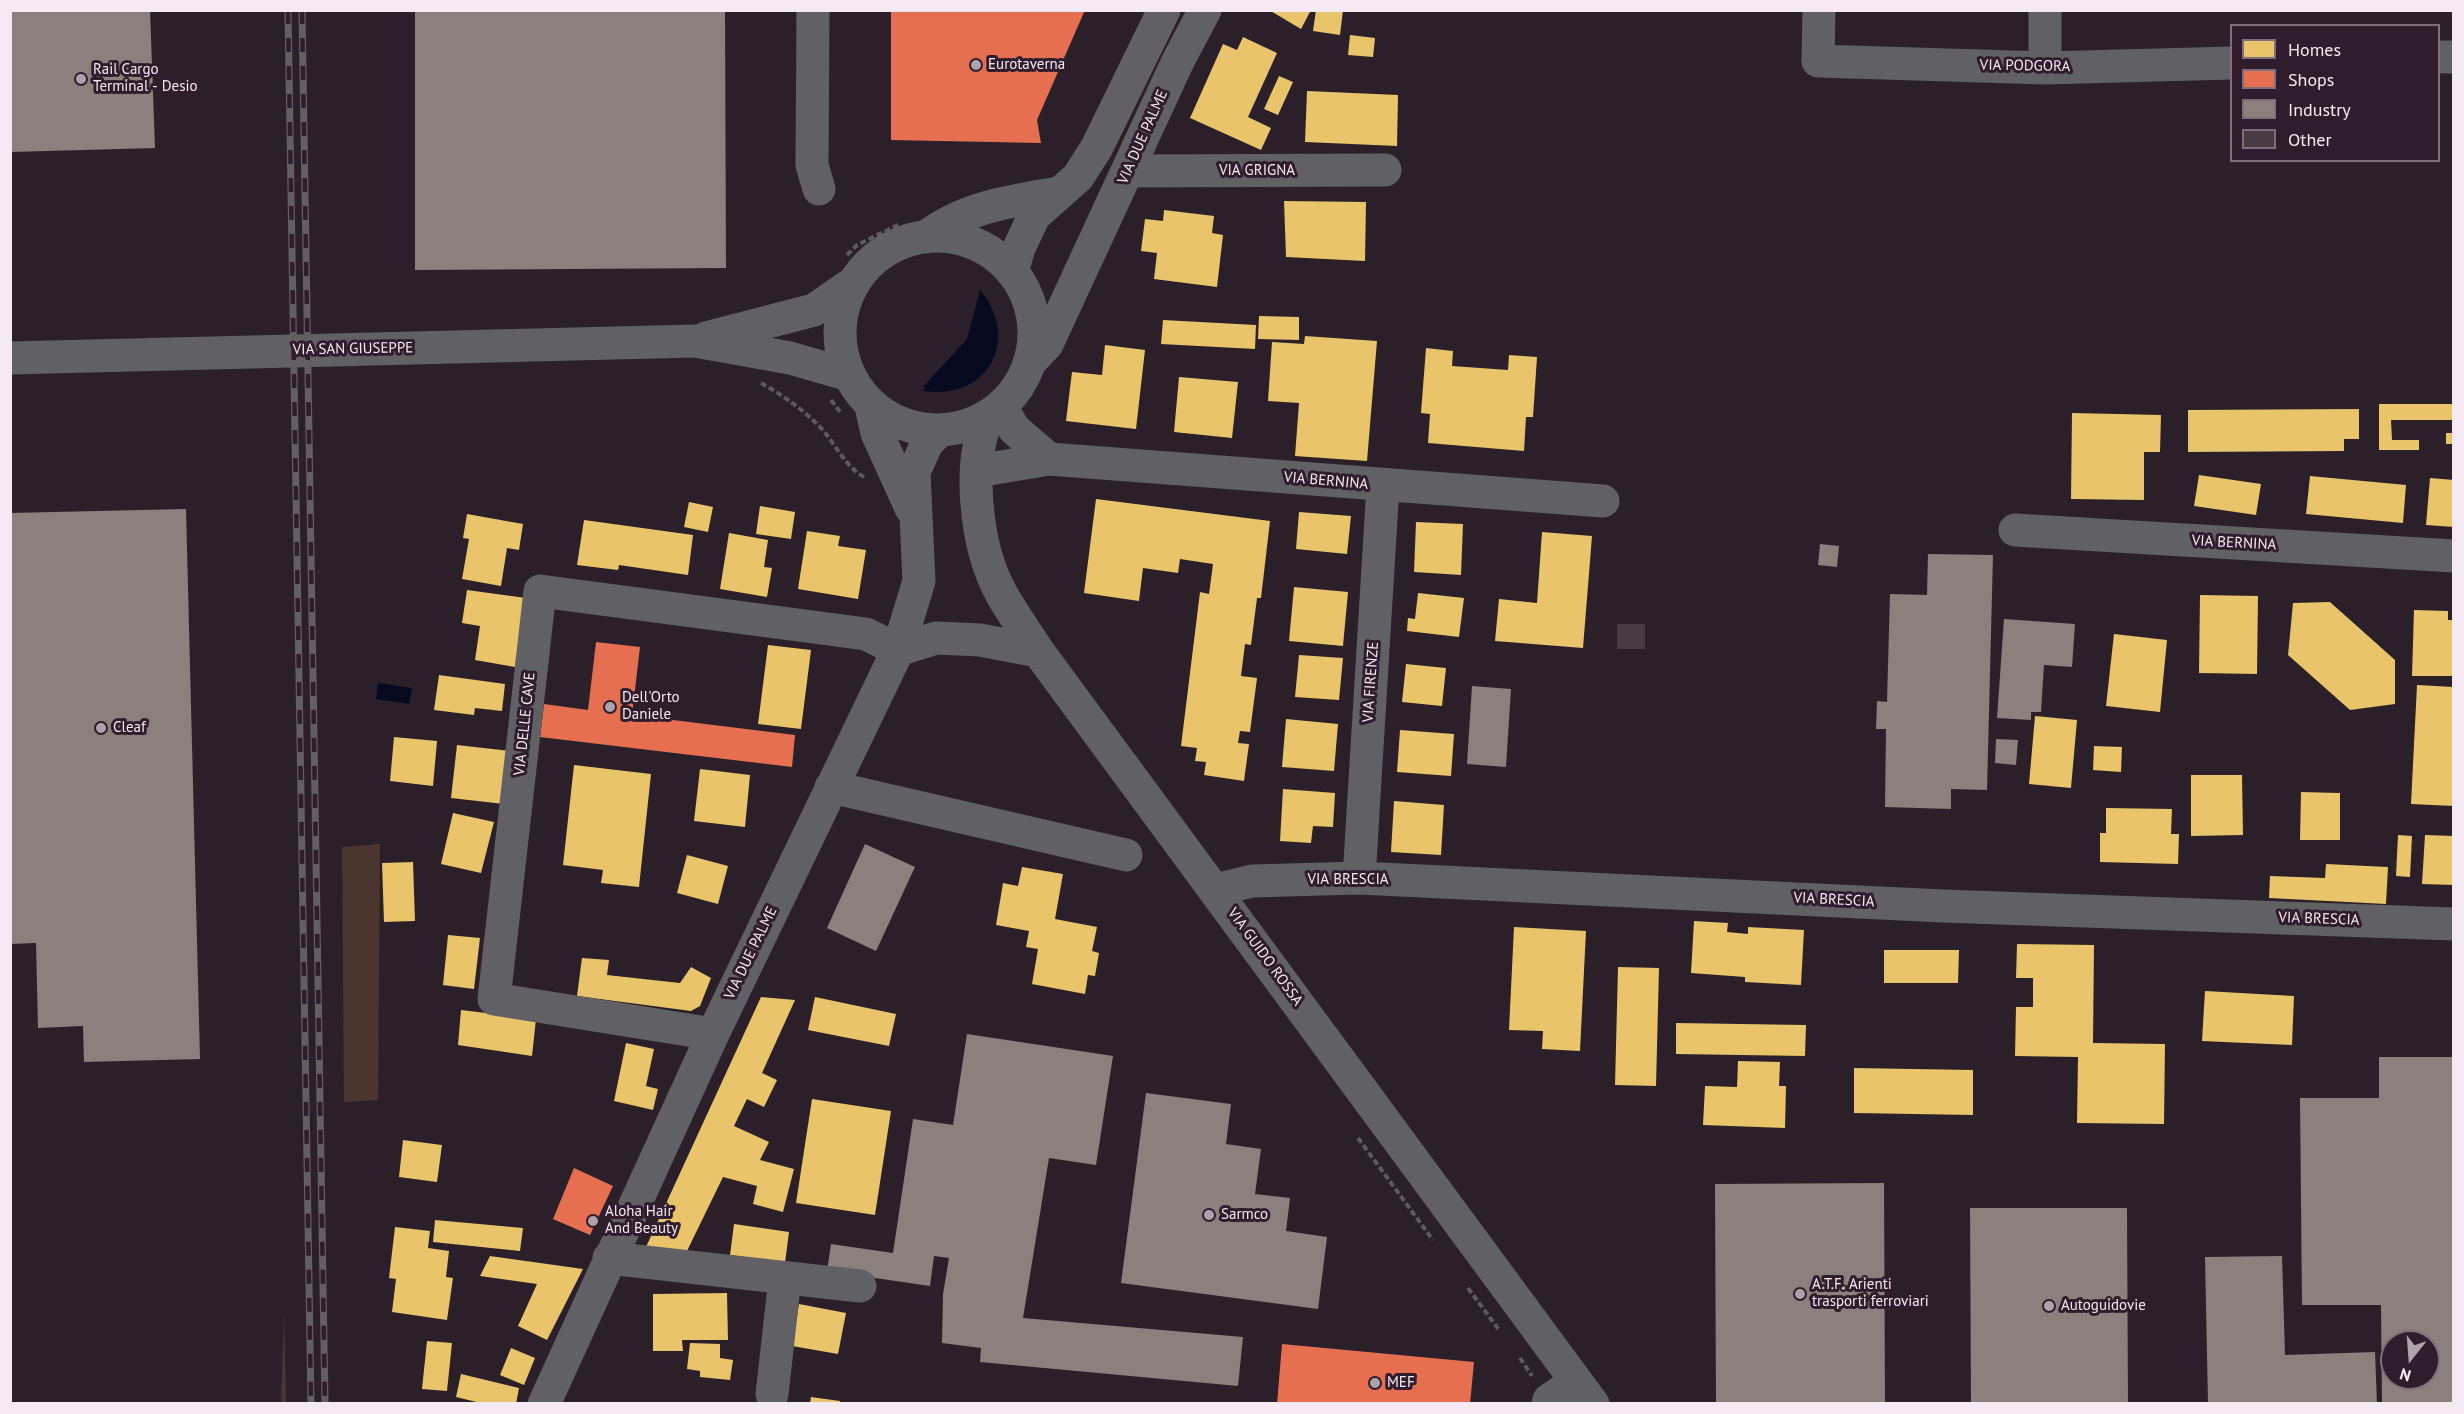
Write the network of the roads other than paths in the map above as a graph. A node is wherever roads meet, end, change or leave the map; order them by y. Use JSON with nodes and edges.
{"nodes":[{"id":1,"x":813,"y":10,"type":"edge"},
{"id":2,"x":1164,"y":10,"type":"edge"},
{"id":3,"x":1204,"y":10,"type":"edge"},
{"id":4,"x":1819,"y":10,"type":"edge"},
{"id":5,"x":2046,"y":10,"type":"edge"},
{"id":6,"x":2230,"y":63,"type":"edge"},
{"id":7,"x":2045,"y":68,"type":"junction"},
{"id":8,"x":1385,"y":170,"type":"dead end"},
{"id":9,"x":1128,"y":171,"type":"junction"},
{"id":10,"x":819,"y":189,"type":"dead end"},
{"id":11,"x":1059,"y":193,"type":"junction"},
{"id":12,"x":926,"y":237,"type":"junction"},
{"id":13,"x":1083,"y":264,"type":"junction"},
{"id":14,"x":1017,"y":278,"type":"junction"},
{"id":15,"x":853,"y":283,"type":"junction"},
{"id":16,"x":695,"y":341,"type":"junction"},
{"id":17,"x":10,"y":358,"type":"edge"},
{"id":18,"x":1029,"y":363,"type":"junction"},
{"id":19,"x":849,"y":375,"type":"junction"},
{"id":20,"x":857,"y":410,"type":"junction"},
{"id":21,"x":995,"y":411,"type":"junction"},
{"id":22,"x":941,"y":430,"type":"junction"},
{"id":23,"x":1049,"y":459,"type":"junction"},
{"id":24,"x":977,"y":482,"type":"junction"},
{"id":25,"x":1383,"y":486,"type":"junction"},
{"id":26,"x":1603,"y":501,"type":"dead end"},
{"id":27,"x":918,"y":523,"type":"junction"},
{"id":28,"x":2015,"y":530,"type":"dead end"},
{"id":29,"x":2454,"y":556,"type":"edge"},
{"id":30,"x":898,"y":650,"type":"junction"},
{"id":31,"x":1038,"y":651,"type":"junction"},
{"id":32,"x":831,"y":787,"type":"junction"},
{"id":33,"x":1126,"y":855,"type":"dead end"},
{"id":34,"x":1359,"y":878,"type":"junction"},
{"id":35,"x":1215,"y":890,"type":"junction"},
{"id":36,"x":2454,"y":924,"type":"edge"},
{"id":37,"x":713,"y":1034,"type":"junction"},
{"id":38,"x":609,"y":1258,"type":"junction"},
{"id":39,"x":785,"y":1278,"type":"junction"},
{"id":40,"x":860,"y":1286,"type":"dead end"},
{"id":41,"x":1585,"y":1393,"type":"edge"},
{"id":42,"x":772,"y":1394,"type":"dead end"},
{"id":43,"x":544,"y":1404,"type":"edge"},
{"id":44,"x":1548,"y":1404,"type":"edge"}],
"edges":[{"from":1,"to":10,"type":"street"},
{"from":2,"to":11,"type":"street"},
{"from":3,"to":9,"type":"street","name":"VIA DUE PALME"},
{"from":4,"to":7,"type":"street","name":"VIA PODGORA"},
{"from":5,"to":7,"type":"street"},
{"from":6,"to":7,"type":"street","name":"VIA PODGORA"},
{"from":8,"to":9,"type":"street","name":"VIA GRIGNA"},
{"from":9,"to":13,"type":"street","name":"VIA DUE PALME"},
{"from":11,"to":12,"type":"street"},
{"from":11,"to":14,"type":"street"},
{"from":12,"to":14,"type":"street"},
{"from":12,"to":15,"type":"street"},
{"from":13,"to":14,"type":"street"},
{"from":13,"to":18,"type":"street","name":"VIA DUE PALME"},
{"from":14,"to":18,"type":"street"},
{"from":15,"to":16,"type":"street","name":"VIA SAN GIUSEPPE"},
{"from":15,"to":19,"type":"street"},
{"from":16,"to":17,"type":"street","name":"VIA SAN GIUSEPPE"},
{"from":16,"to":19,"type":"street","name":"VIA SAN GIUSEPPE"},
{"from":18,"to":21,"type":"street"},
{"from":19,"to":20,"type":"street"},
{"from":20,"to":22,"type":"street"},
{"from":20,"to":27,"type":"street","name":"VIA DUE PALME"},
{"from":21,"to":22,"type":"street"},
{"from":21,"to":23,"type":"street"},
{"from":21,"to":24,"type":"street","name":"VIA GUIDO ROSSA"},
{"from":22,"to":24,"type":"street","name":"VIA GUIDO ROSSA"},
{"from":22,"to":27,"type":"street","name":"VIA DUE PALME"},
{"from":23,"to":24,"type":"street","name":"VIA BERNINA"},
{"from":23,"to":25,"type":"street","name":"VIA BERNINA"},
{"from":24,"to":31,"type":"street","name":"VIA GUIDO ROSSA"},
{"from":25,"to":26,"type":"street","name":"VIA BERNINA"},
{"from":25,"to":34,"type":"street","name":"VIA FIRENZE"},
{"from":27,"to":30,"type":"street","name":"VIA DUE PALME"},
{"from":28,"to":29,"type":"street","name":"VIA BERNINA"},
{"from":30,"to":31,"type":"street"},
{"from":30,"to":32,"type":"street","name":"VIA DUE PALME"},
{"from":30,"to":37,"type":"street","name":"VIA DELLE CAVE"},
{"from":31,"to":35,"type":"street","name":"VIA GUIDO ROSSA"},
{"from":32,"to":33,"type":"street"},
{"from":32,"to":37,"type":"street","name":"VIA DUE PALME"},
{"from":34,"to":35,"type":"street","name":"VIA BRESCIA"},
{"from":34,"to":36,"type":"street","name":"VIA BRESCIA"},
{"from":35,"to":41,"type":"street","name":"VIA GUIDO ROSSA"},
{"from":37,"to":38,"type":"street","name":"VIA DUE PALME"},
{"from":38,"to":39,"type":"street"},
{"from":38,"to":43,"type":"street","name":"VIA DUE PALME"},
{"from":39,"to":40,"type":"street"},
{"from":39,"to":42,"type":"street"},
{"from":41,"to":44,"type":"street"}]}
